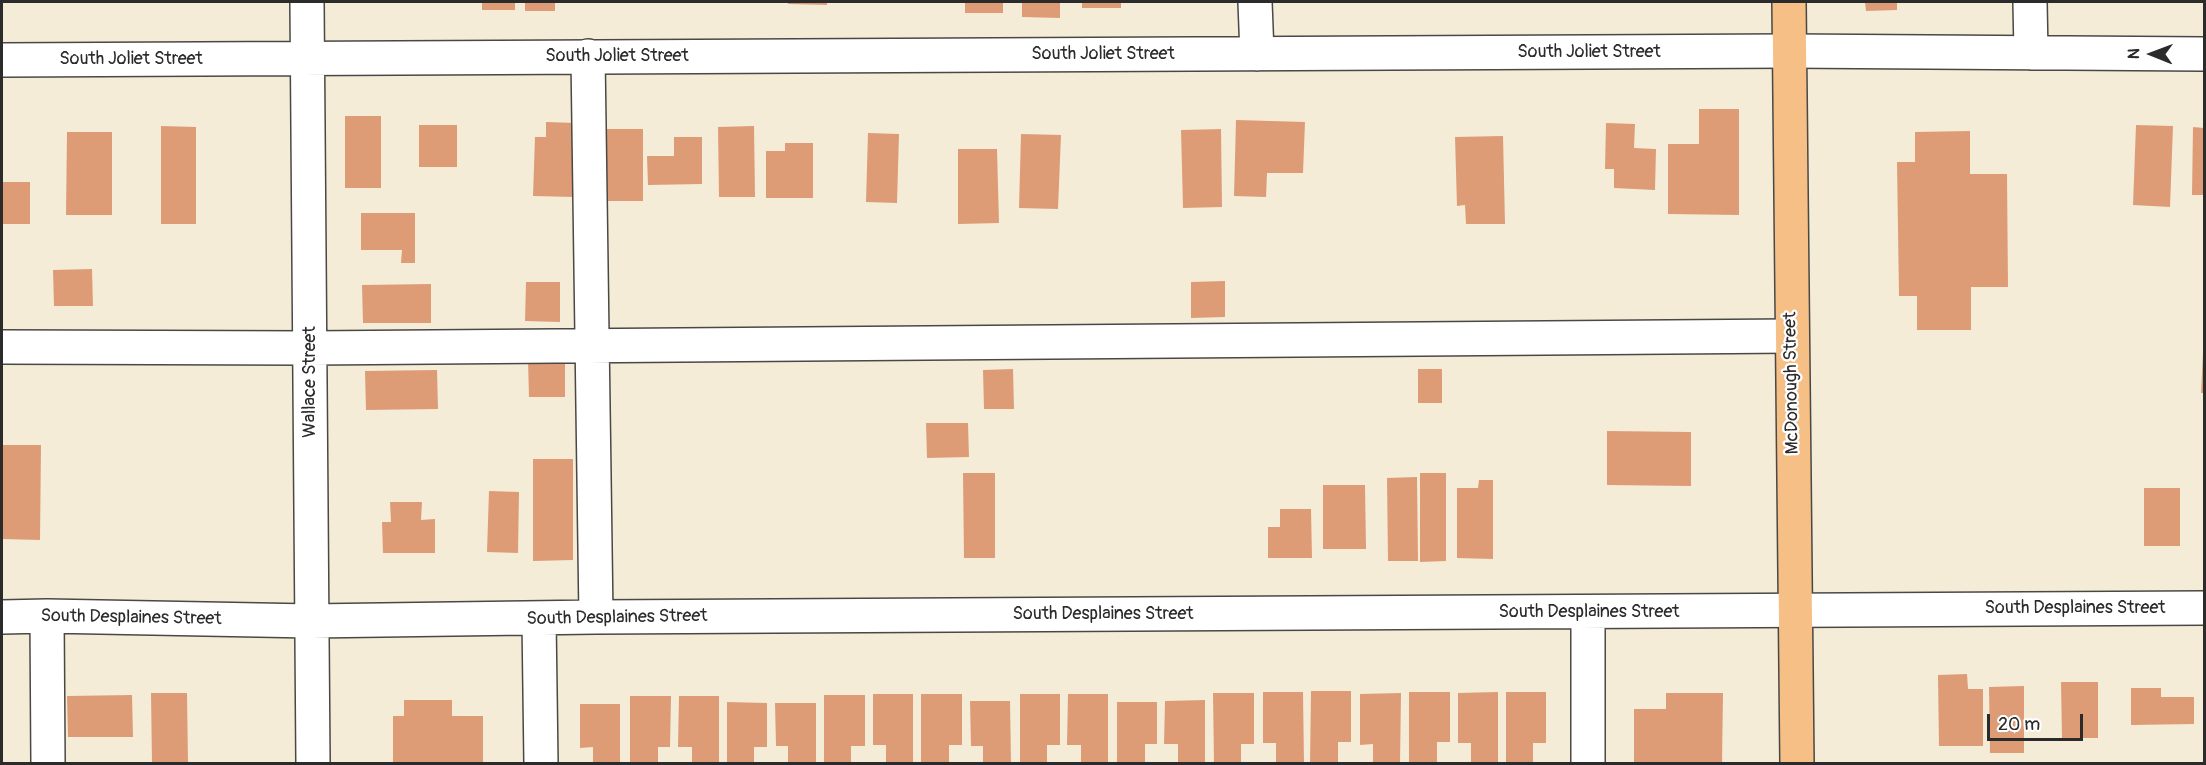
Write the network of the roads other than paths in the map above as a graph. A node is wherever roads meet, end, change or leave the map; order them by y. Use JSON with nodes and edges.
{"nodes":[{"id":1,"x":307,"y":2,"type":"edge"},
{"id":2,"x":1255,"y":2,"type":"edge"},
{"id":3,"x":1789,"y":2,"type":"edge"},
{"id":4,"x":2030,"y":2,"type":"edge"},
{"id":5,"x":1789,"y":51,"type":"junction"},
{"id":6,"x":2031,"y":53,"type":"junction"},
{"id":7,"x":1257,"y":54,"type":"junction"},
{"id":8,"x":2205,"y":54,"type":"edge"},
{"id":9,"x":588,"y":56,"type":"junction"},
{"id":10,"x":307,"y":57,"type":"junction"},
{"id":11,"x":2,"y":60,"type":"edge"},
{"id":12,"x":1792,"y":336,"type":"junction"},
{"id":13,"x":592,"y":346,"type":"junction"},
{"id":14,"x":2,"y":347,"type":"edge"},
{"id":15,"x":310,"y":348,"type":"junction"},
{"id":16,"x":2205,"y":608,"type":"edge"},
{"id":17,"x":1794,"y":610,"type":"junction"},
{"id":18,"x":1588,"y":612,"type":"junction"},
{"id":19,"x":46,"y":616,"type":"junction"},
{"id":20,"x":2,"y":617,"type":"edge"},
{"id":21,"x":596,"y":617,"type":"junction"},
{"id":22,"x":539,"y":619,"type":"junction"},
{"id":23,"x":311,"y":621,"type":"junction"},
{"id":24,"x":48,"y":764,"type":"edge"},
{"id":25,"x":313,"y":764,"type":"edge"},
{"id":26,"x":541,"y":764,"type":"edge"},
{"id":27,"x":1588,"y":764,"type":"edge"},
{"id":28,"x":1797,"y":764,"type":"edge"}],
"edges":[{"from":1,"to":10,"type":"street","name":"Wallace Street"},
{"from":2,"to":7,"type":"street"},
{"from":3,"to":5,"type":"main road","name":"McDonough Street"},
{"from":4,"to":6,"type":"street"},
{"from":5,"to":6,"type":"street","name":"South Joliet Street"},
{"from":5,"to":7,"type":"street","name":"South Joliet Street"},
{"from":5,"to":12,"type":"main road","name":"McDonough Street"},
{"from":6,"to":8,"type":"street","name":"South Joliet Street"},
{"from":7,"to":9,"type":"street","name":"South Joliet Street"},
{"from":9,"to":10,"type":"street","name":"South Joliet Street"},
{"from":9,"to":13,"type":"street"},
{"from":10,"to":11,"type":"street","name":"South Joliet Street"},
{"from":10,"to":15,"type":"street","name":"Wallace Street"},
{"from":12,"to":13,"type":"street"},
{"from":12,"to":17,"type":"main road","name":"McDonough Street"},
{"from":13,"to":15,"type":"street"},
{"from":13,"to":21,"type":"street"},
{"from":14,"to":15,"type":"street"},
{"from":15,"to":23,"type":"street","name":"Wallace Street"},
{"from":16,"to":17,"type":"street","name":"South Desplaines Street"},
{"from":17,"to":18,"type":"street","name":"South Desplaines Street"},
{"from":17,"to":28,"type":"main road","name":"McDonough Street"},
{"from":18,"to":21,"type":"street","name":"South Desplaines Street"},
{"from":18,"to":27,"type":"street"},
{"from":19,"to":20,"type":"street","name":"South Desplaines Street"},
{"from":19,"to":23,"type":"street","name":"South Desplaines Street"},
{"from":19,"to":24,"type":"street"},
{"from":21,"to":22,"type":"street","name":"South Desplaines Street"},
{"from":22,"to":23,"type":"street","name":"South Desplaines Street"},
{"from":22,"to":26,"type":"street"},
{"from":23,"to":25,"type":"street","name":"Wallace Street"}]}
